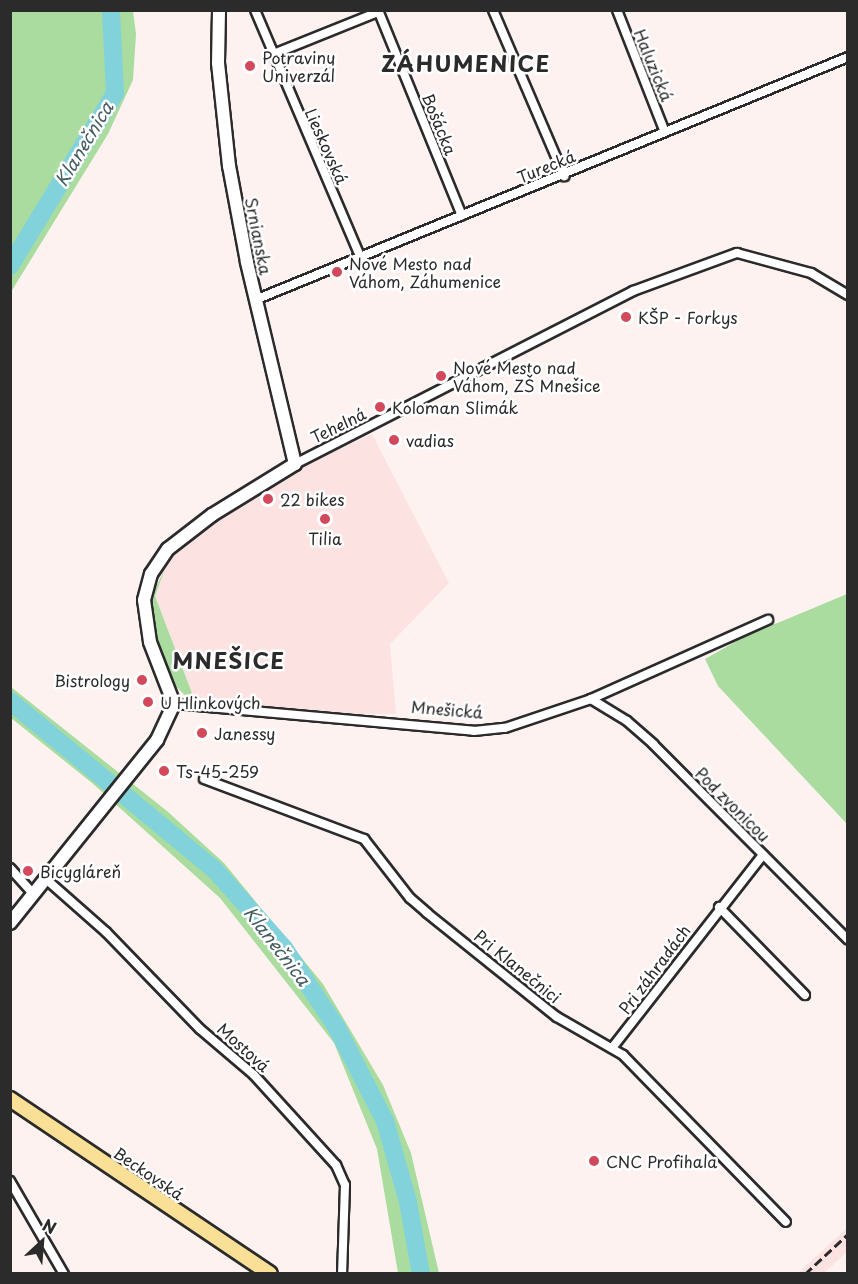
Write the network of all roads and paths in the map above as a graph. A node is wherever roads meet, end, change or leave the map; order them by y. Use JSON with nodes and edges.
{"nodes":[{"id":1,"x":219,"y":10,"type":"edge"},
{"id":2,"x":255,"y":10,"type":"edge"},
{"id":3,"x":493,"y":10,"type":"edge"},
{"id":4,"x":617,"y":10,"type":"edge"},
{"id":5,"x":378,"y":11,"type":"edge"},
{"id":6,"x":271,"y":55,"type":"junction"},
{"id":7,"x":848,"y":57,"type":"edge"},
{"id":8,"x":664,"y":130,"type":"junction"},
{"id":9,"x":564,"y":176,"type":"junction"},
{"id":10,"x":462,"y":216,"type":"junction"},
{"id":11,"x":361,"y":259,"type":"junction"},
{"id":12,"x":848,"y":295,"type":"edge"},
{"id":13,"x":255,"y":300,"type":"junction"},
{"id":14,"x":295,"y":464,"type":"junction"},
{"id":15,"x":768,"y":620,"type":"dead end"},
{"id":16,"x":591,"y":699,"type":"junction"},
{"id":17,"x":174,"y":704,"type":"junction"},
{"id":18,"x":204,"y":779,"type":"dead end"},
{"id":19,"x":763,"y":855,"type":"junction"},
{"id":20,"x":10,"y":868,"type":"edge"},
{"id":21,"x":47,"y":880,"type":"junction"},
{"id":22,"x":34,"y":895,"type":"junction"},
{"id":23,"x":719,"y":907,"type":"junction"},
{"id":24,"x":10,"y":923,"type":"edge"},
{"id":25,"x":848,"y":940,"type":"edge"},
{"id":26,"x":805,"y":995,"type":"dead end"},
{"id":27,"x":612,"y":1048,"type":"junction"},
{"id":28,"x":10,"y":1099,"type":"edge"},
{"id":29,"x":10,"y":1181,"type":"edge"},
{"id":30,"x":786,"y":1222,"type":"dead end"},
{"id":31,"x":64,"y":1274,"type":"edge"},
{"id":32,"x":270,"y":1274,"type":"edge"},
{"id":33,"x":342,"y":1274,"type":"edge"}],
"edges":[{"from":1,"to":13,"type":"street","name":"Srnianska"},
{"from":2,"to":6,"type":"street","name":"Lieskovská"},
{"from":3,"to":9,"type":"street"},
{"from":4,"to":8,"type":"street","name":"Haluzická"},
{"from":5,"to":6,"type":"street"},
{"from":5,"to":10,"type":"street","name":"Bošácka"},
{"from":6,"to":11,"type":"street","name":"Lieskovská"},
{"from":7,"to":8,"type":"street","name":"Turecká"},
{"from":8,"to":9,"type":"street","name":"Turecká"},
{"from":9,"to":10,"type":"street","name":"Turecká"},
{"from":10,"to":11,"type":"street","name":"Turecká"},
{"from":11,"to":13,"type":"street","name":"Turecká"},
{"from":12,"to":14,"type":"street","name":"Tehelná"},
{"from":13,"to":14,"type":"street","name":"Srnianska"},
{"from":14,"to":17,"type":"street","name":"Tehelná"},
{"from":15,"to":16,"type":"street","name":"Mnešická"},
{"from":16,"to":17,"type":"street","name":"Mnešická"},
{"from":16,"to":19,"type":"street","name":"Pod zvonicou"},
{"from":17,"to":21,"type":"street"},
{"from":18,"to":27,"type":"street","name":"Pri Klanečnici"},
{"from":19,"to":23,"type":"street","name":"Pri záhradách"},
{"from":19,"to":25,"type":"street","name":"Pod zvonicou"},
{"from":20,"to":22,"type":"street"},
{"from":21,"to":22,"type":"street"},
{"from":21,"to":33,"type":"street","name":"Mostová"},
{"from":22,"to":24,"type":"street"},
{"from":23,"to":26,"type":"street"},
{"from":23,"to":27,"type":"street","name":"Pri záhradách"},
{"from":27,"to":30,"type":"street","name":"Pri Klanečnici"},
{"from":28,"to":32,"type":"main road","name":"Beckovská"},
{"from":29,"to":31,"type":"street"}]}
